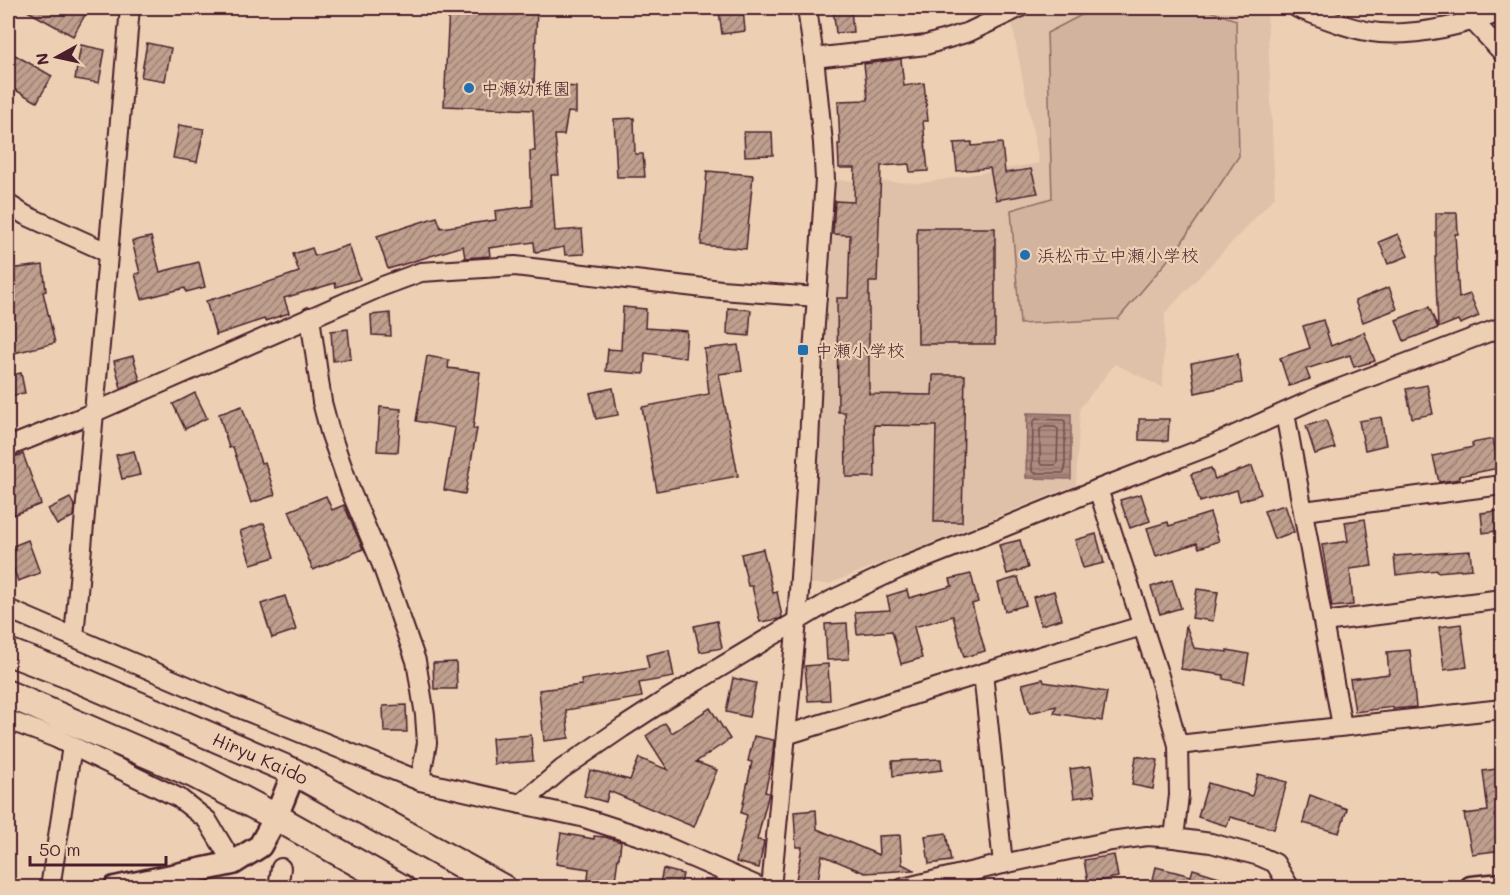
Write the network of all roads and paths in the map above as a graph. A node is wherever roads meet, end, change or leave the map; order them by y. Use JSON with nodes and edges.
{"nodes":[{"id":1,"x":130,"y":8,"type":"edge"},
{"id":2,"x":807,"y":8,"type":"edge"},
{"id":3,"x":1019,"y":8,"type":"edge"},
{"id":4,"x":1297,"y":8,"type":"edge"},
{"id":5,"x":1461,"y":8,"type":"edge"},
{"id":6,"x":1503,"y":12,"type":"edge"},
{"id":7,"x":1474,"y":21,"type":"junction"},
{"id":8,"x":1503,"y":52,"type":"edge"},
{"id":9,"x":814,"y":58,"type":"junction"},
{"id":10,"x":8,"y":204,"type":"edge"},
{"id":11,"x":107,"y":252,"type":"junction"},
{"id":12,"x":817,"y":297,"type":"junction"},
{"id":13,"x":310,"y":317,"type":"junction"},
{"id":14,"x":1503,"y":327,"type":"edge"},
{"id":15,"x":95,"y":412,"type":"junction"},
{"id":16,"x":1285,"y":413,"type":"junction"},
{"id":17,"x":8,"y":447,"type":"edge"},
{"id":18,"x":1503,"y":485,"type":"edge"},
{"id":19,"x":1098,"y":489,"type":"junction"},
{"id":20,"x":1304,"y":511,"type":"junction"},
{"id":21,"x":1503,"y":599,"type":"edge"},
{"id":22,"x":8,"y":609,"type":"edge"},
{"id":23,"x":797,"y":621,"type":"junction"},
{"id":24,"x":1323,"y":622,"type":"junction"},
{"id":25,"x":1142,"y":626,"type":"junction"},
{"id":26,"x":74,"y":637,"type":"junction"},
{"id":27,"x":8,"y":652,"type":"edge"},
{"id":28,"x":983,"y":673,"type":"junction"},
{"id":29,"x":8,"y":694,"type":"edge"},
{"id":30,"x":1503,"y":709,"type":"edge"},
{"id":31,"x":8,"y":720,"type":"edge"},
{"id":32,"x":1342,"y":726,"type":"junction"},
{"id":33,"x":786,"y":735,"type":"junction"},
{"id":34,"x":1178,"y":745,"type":"junction"},
{"id":35,"x":72,"y":746,"type":"junction"},
{"id":36,"x":294,"y":772,"type":"junction"},
{"id":37,"x":420,"y":781,"type":"junction"},
{"id":38,"x":521,"y":804,"type":"junction"},
{"id":39,"x":276,"y":817,"type":"junction"},
{"id":40,"x":1174,"y":838,"type":"junction"},
{"id":41,"x":233,"y":863,"type":"junction"},
{"id":42,"x":1003,"y":864,"type":"junction"},
{"id":43,"x":281,"y":868,"type":"dead end"},
{"id":44,"x":1503,"y":885,"type":"edge"},
{"id":45,"x":50,"y":888,"type":"edge"},
{"id":46,"x":115,"y":888,"type":"edge"},
{"id":47,"x":278,"y":888,"type":"edge"},
{"id":48,"x":402,"y":888,"type":"edge"},
{"id":49,"x":503,"y":888,"type":"edge"},
{"id":50,"x":762,"y":888,"type":"edge"},
{"id":51,"x":771,"y":888,"type":"edge"},
{"id":52,"x":903,"y":888,"type":"edge"},
{"id":53,"x":1290,"y":888,"type":"edge"},
{"id":54,"x":1471,"y":888,"type":"edge"}],
"edges":[{"from":1,"to":11,"type":"street"},
{"from":2,"to":9,"type":"street"},
{"from":3,"to":9,"type":"street"},
{"from":4,"to":7,"type":"street"},
{"from":5,"to":7,"type":"street"},
{"from":6,"to":7,"type":"street"},
{"from":7,"to":8,"type":"street"},
{"from":9,"to":12,"type":"street"},
{"from":10,"to":11,"type":"street"},
{"from":11,"to":15,"type":"street"},
{"from":12,"to":13,"type":"street"},
{"from":12,"to":23,"type":"street"},
{"from":13,"to":15,"type":"street"},
{"from":13,"to":37,"type":"street"},
{"from":14,"to":16,"type":"street"},
{"from":15,"to":17,"type":"street"},
{"from":15,"to":26,"type":"street"},
{"from":16,"to":19,"type":"street"},
{"from":16,"to":20,"type":"street"},
{"from":18,"to":20,"type":"street"},
{"from":19,"to":23,"type":"street"},
{"from":19,"to":25,"type":"street"},
{"from":20,"to":24,"type":"street"},
{"from":21,"to":24,"type":"street"},
{"from":22,"to":26,"type":"street"},
{"from":23,"to":33,"type":"street"},
{"from":23,"to":38,"type":"street"},
{"from":24,"to":32,"type":"street"},
{"from":25,"to":28,"type":"street"},
{"from":25,"to":34,"type":"street"},
{"from":26,"to":37,"type":"street"},
{"from":27,"to":36,"type":"highway","name":"Hiryu Kaido"},
{"from":28,"to":33,"type":"street"},
{"from":28,"to":42,"type":"street"},
{"from":29,"to":39,"type":"highway"},
{"from":30,"to":32,"type":"street"},
{"from":31,"to":35,"type":"street"},
{"from":32,"to":34,"type":"street"},
{"from":33,"to":51,"type":"street"},
{"from":34,"to":40,"type":"street"},
{"from":35,"to":41,"type":"street"},
{"from":35,"to":45,"type":"street"},
{"from":36,"to":39,"type":"main road"},
{"from":36,"to":49,"type":"highway","name":"Hiryu Kaido"},
{"from":37,"to":38,"type":"street"},
{"from":38,"to":50,"type":"street"},
{"from":39,"to":41,"type":"main road"},
{"from":39,"to":48,"type":"highway"},
{"from":40,"to":42,"type":"street"},
{"from":40,"to":53,"type":"street"},
{"from":41,"to":46,"type":"main road"},
{"from":42,"to":52,"type":"street"},
{"from":43,"to":47,"type":"street"},
{"from":44,"to":54,"type":"main road"}]}
